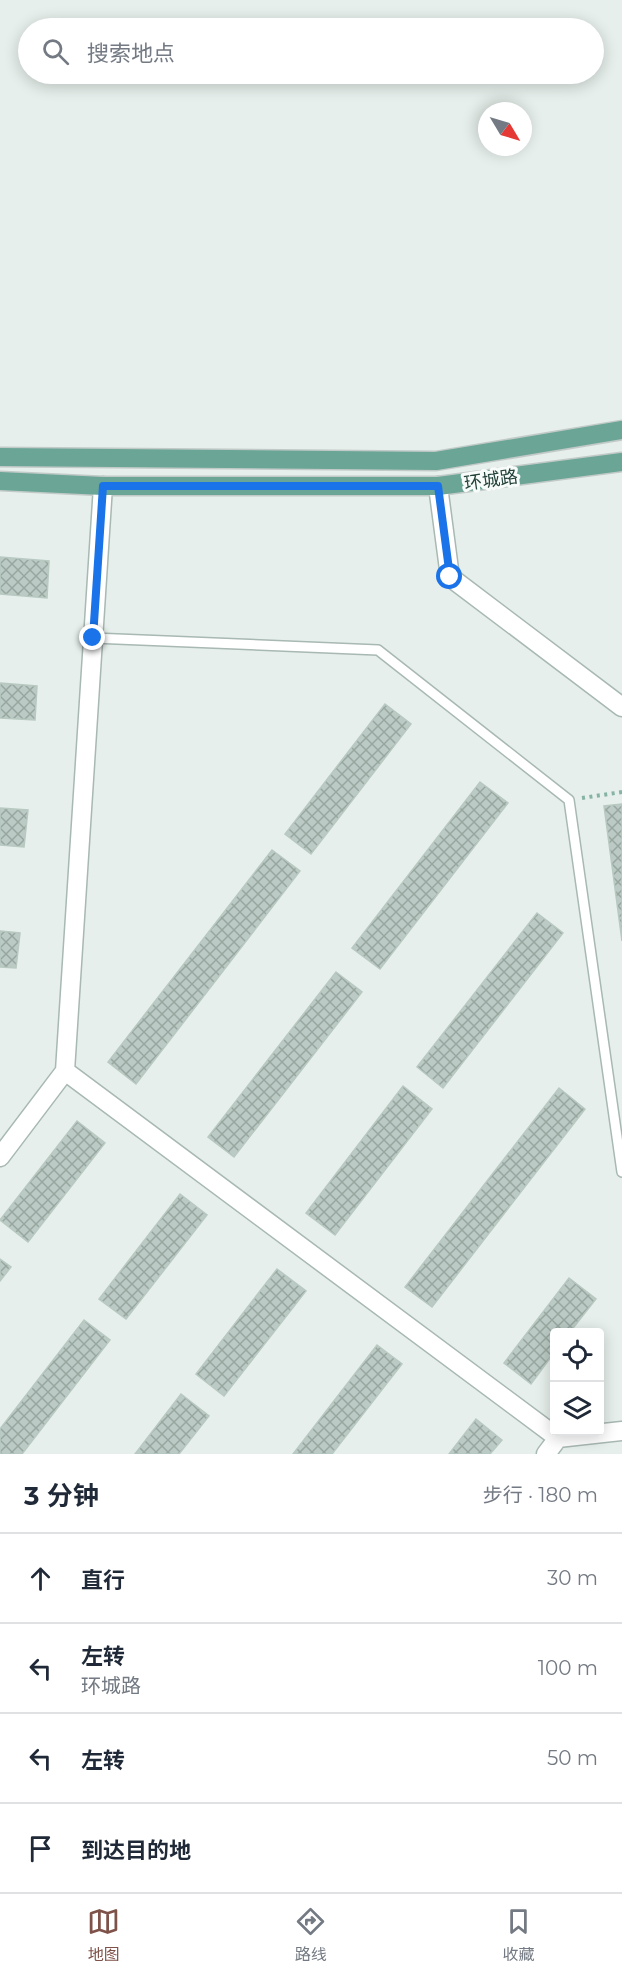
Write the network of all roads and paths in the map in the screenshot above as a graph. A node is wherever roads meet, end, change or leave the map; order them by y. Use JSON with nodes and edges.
{"nodes":[{"id":1,"x":622,"y":430,"type":"edge"},
{"id":2,"x":0,"y":457,"type":"edge"},
{"id":3,"x":622,"y":462,"type":"edge"},
{"id":4,"x":0,"y":481,"type":"edge"},
{"id":5,"x":103,"y":486,"type":"junction"},
{"id":6,"x":438,"y":486,"type":"junction"},
{"id":7,"x":93,"y":638,"type":"junction"},
{"id":8,"x":622,"y":707,"type":"edge"},
{"id":9,"x":622,"y":792,"type":"edge"},
{"id":10,"x":569,"y":800,"type":"junction"},
{"id":11,"x":65,"y":1071,"type":"junction"},
{"id":12,"x":0,"y":1157,"type":"edge"},
{"id":13,"x":622,"y":1172,"type":"edge"},
{"id":14,"x":622,"y":1431,"type":"edge"},
{"id":15,"x":558,"y":1438,"type":"junction"},
{"id":16,"x":546,"y":1454,"type":"edge"}],
"edges":[{"from":1,"to":2,"type":"main road"},
{"from":3,"to":6,"type":"main road","name":"环城路"},
{"from":4,"to":5,"type":"main road","name":"环城路"},
{"from":5,"to":6,"type":"main road","name":"环城路"},
{"from":5,"to":7,"type":"street"},
{"from":6,"to":8,"type":"street"},
{"from":7,"to":10,"type":"lane"},
{"from":7,"to":11,"type":"street"},
{"from":9,"to":10,"type":"path"},
{"from":10,"to":13,"type":"lane"},
{"from":11,"to":12,"type":"street"},
{"from":11,"to":15,"type":"street"},
{"from":14,"to":15,"type":"street"},
{"from":15,"to":16,"type":"street"}]}
